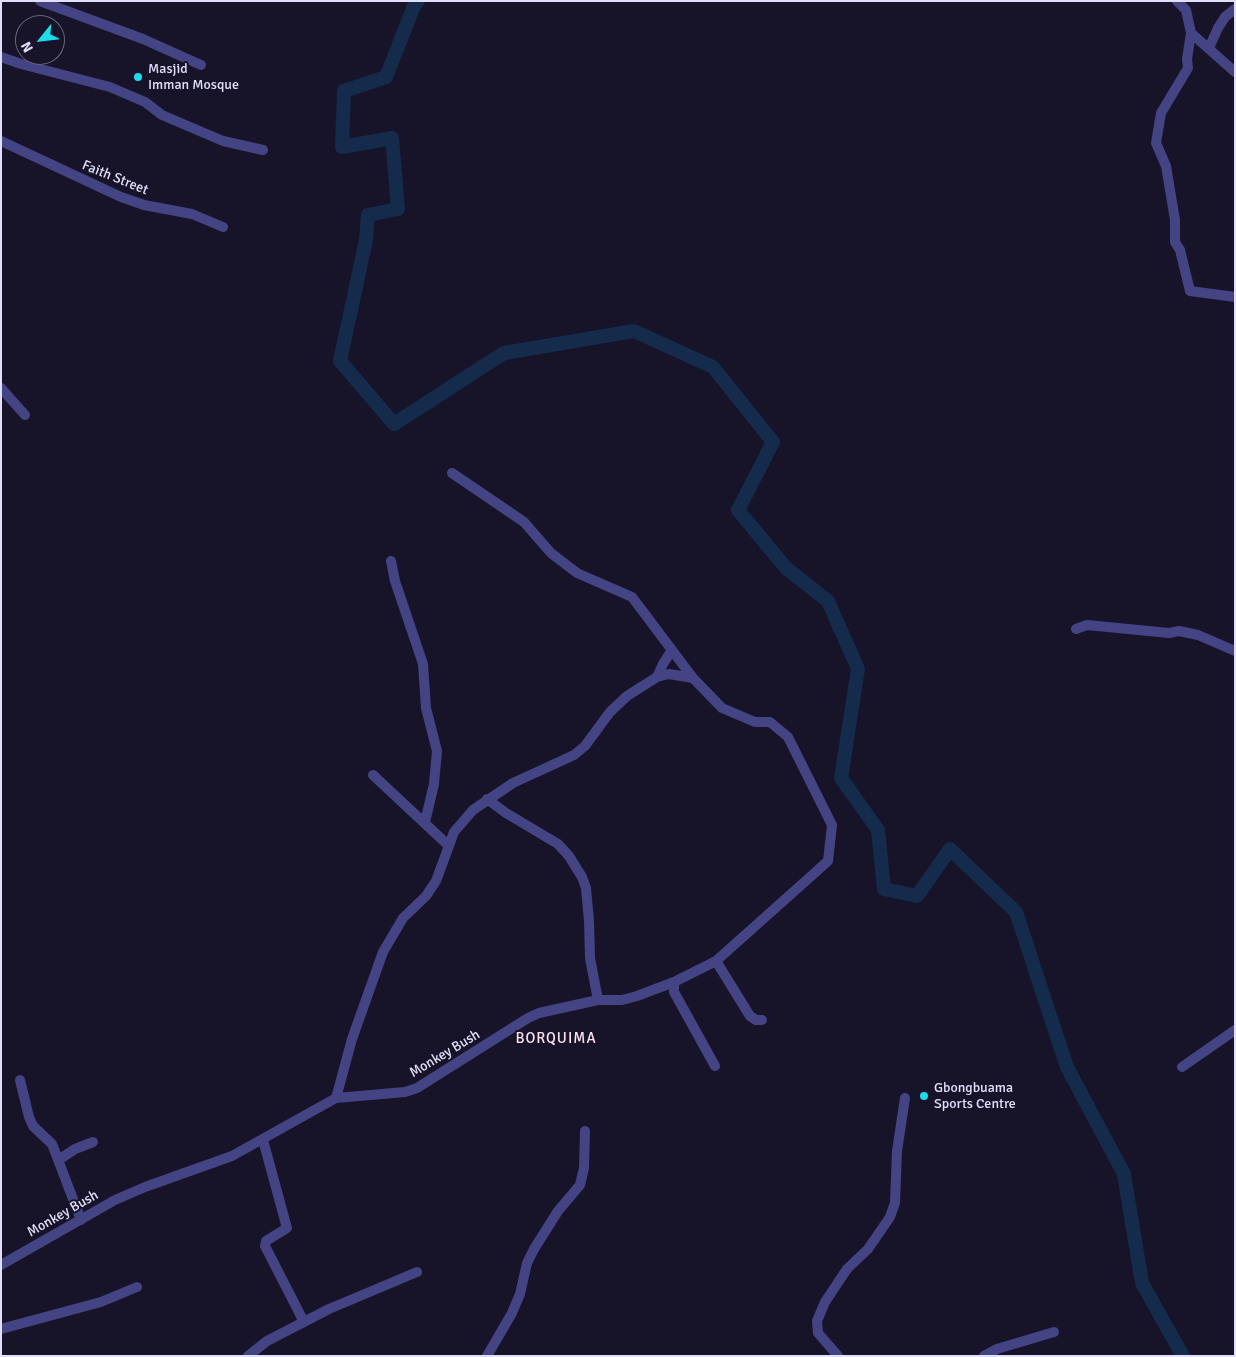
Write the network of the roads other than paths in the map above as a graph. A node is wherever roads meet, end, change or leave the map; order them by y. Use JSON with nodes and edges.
{"nodes":[{"id":1,"x":40,"y":1,"type":"edge"},
{"id":2,"x":1177,"y":1,"type":"edge"},
{"id":3,"x":1235,"y":9,"type":"edge"},
{"id":4,"x":1191,"y":33,"type":"junction"},
{"id":5,"x":1209,"y":48,"type":"junction"},
{"id":6,"x":1,"y":57,"type":"edge"},
{"id":7,"x":201,"y":65,"type":"dead end"},
{"id":8,"x":1235,"y":72,"type":"edge"},
{"id":9,"x":1,"y":141,"type":"edge"},
{"id":10,"x":263,"y":150,"type":"dead end"},
{"id":11,"x":222,"y":227,"type":"dead end"},
{"id":12,"x":1235,"y":297,"type":"edge"},
{"id":13,"x":1,"y":388,"type":"edge"},
{"id":14,"x":25,"y":415,"type":"dead end"},
{"id":15,"x":452,"y":472,"type":"dead end"},
{"id":16,"x":391,"y":561,"type":"dead end"},
{"id":17,"x":1076,"y":629,"type":"dead end"},
{"id":18,"x":672,"y":650,"type":"junction"},
{"id":19,"x":1235,"y":650,"type":"edge"},
{"id":20,"x":657,"y":677,"type":"junction"},
{"id":21,"x":693,"y":678,"type":"junction"},
{"id":22,"x":372,"y":775,"type":"dead end"},
{"id":23,"x":487,"y":799,"type":"junction"},
{"id":24,"x":425,"y":822,"type":"junction"},
{"id":25,"x":449,"y":846,"type":"junction"},
{"id":26,"x":716,"y":961,"type":"junction"},
{"id":27,"x":674,"y":982,"type":"junction"},
{"id":28,"x":598,"y":1000,"type":"junction"},
{"id":29,"x":762,"y":1020,"type":"dead end"},
{"id":30,"x":1235,"y":1030,"type":"edge"},
{"id":31,"x":715,"y":1066,"type":"dead end"},
{"id":32,"x":1182,"y":1067,"type":"dead end"},
{"id":33,"x":20,"y":1080,"type":"dead end"},
{"id":34,"x":336,"y":1098,"type":"junction"},
{"id":35,"x":905,"y":1098,"type":"dead end"},
{"id":36,"x":585,"y":1131,"type":"dead end"},
{"id":37,"x":263,"y":1140,"type":"junction"},
{"id":38,"x":93,"y":1142,"type":"dead end"},
{"id":39,"x":60,"y":1159,"type":"junction"},
{"id":40,"x":81,"y":1220,"type":"junction"},
{"id":41,"x":1,"y":1265,"type":"edge"},
{"id":42,"x":416,"y":1272,"type":"dead end"},
{"id":43,"x":137,"y":1287,"type":"dead end"},
{"id":44,"x":304,"y":1322,"type":"junction"},
{"id":45,"x":1,"y":1329,"type":"edge"},
{"id":46,"x":1054,"y":1332,"type":"dead end"},
{"id":47,"x":248,"y":1356,"type":"edge"},
{"id":48,"x":487,"y":1356,"type":"edge"},
{"id":49,"x":838,"y":1356,"type":"edge"},
{"id":50,"x":984,"y":1356,"type":"edge"}],
"edges":[{"from":1,"to":7,"type":"street"},
{"from":2,"to":4,"type":"street"},
{"from":3,"to":5,"type":"street"},
{"from":4,"to":5,"type":"street"},
{"from":4,"to":12,"type":"street"},
{"from":5,"to":8,"type":"street"},
{"from":6,"to":10,"type":"street"},
{"from":9,"to":11,"type":"street","name":"Faith Street"},
{"from":13,"to":14,"type":"street"},
{"from":15,"to":18,"type":"street"},
{"from":16,"to":24,"type":"street"},
{"from":17,"to":19,"type":"street"},
{"from":18,"to":20,"type":"street"},
{"from":18,"to":21,"type":"street"},
{"from":20,"to":21,"type":"street"},
{"from":20,"to":23,"type":"street"},
{"from":21,"to":26,"type":"street","name":"Monkey Bush"},
{"from":22,"to":24,"type":"street"},
{"from":23,"to":25,"type":"street"},
{"from":23,"to":28,"type":"street"},
{"from":24,"to":25,"type":"street"},
{"from":25,"to":34,"type":"street"},
{"from":26,"to":27,"type":"street","name":"Monkey Bush"},
{"from":26,"to":29,"type":"street"},
{"from":27,"to":28,"type":"street","name":"Monkey Bush"},
{"from":27,"to":31,"type":"street"},
{"from":28,"to":34,"type":"street","name":"Monkey Bush"},
{"from":30,"to":32,"type":"street"},
{"from":33,"to":39,"type":"street"},
{"from":34,"to":37,"type":"street","name":"Monkey Bush"},
{"from":35,"to":49,"type":"street"},
{"from":36,"to":48,"type":"street"},
{"from":37,"to":40,"type":"street","name":"Monkey Bush"},
{"from":37,"to":44,"type":"street"},
{"from":38,"to":39,"type":"street"},
{"from":39,"to":40,"type":"street"},
{"from":40,"to":41,"type":"street","name":"Monkey Bush"},
{"from":42,"to":44,"type":"street"},
{"from":43,"to":45,"type":"street"},
{"from":44,"to":47,"type":"street"},
{"from":46,"to":50,"type":"street"}]}
